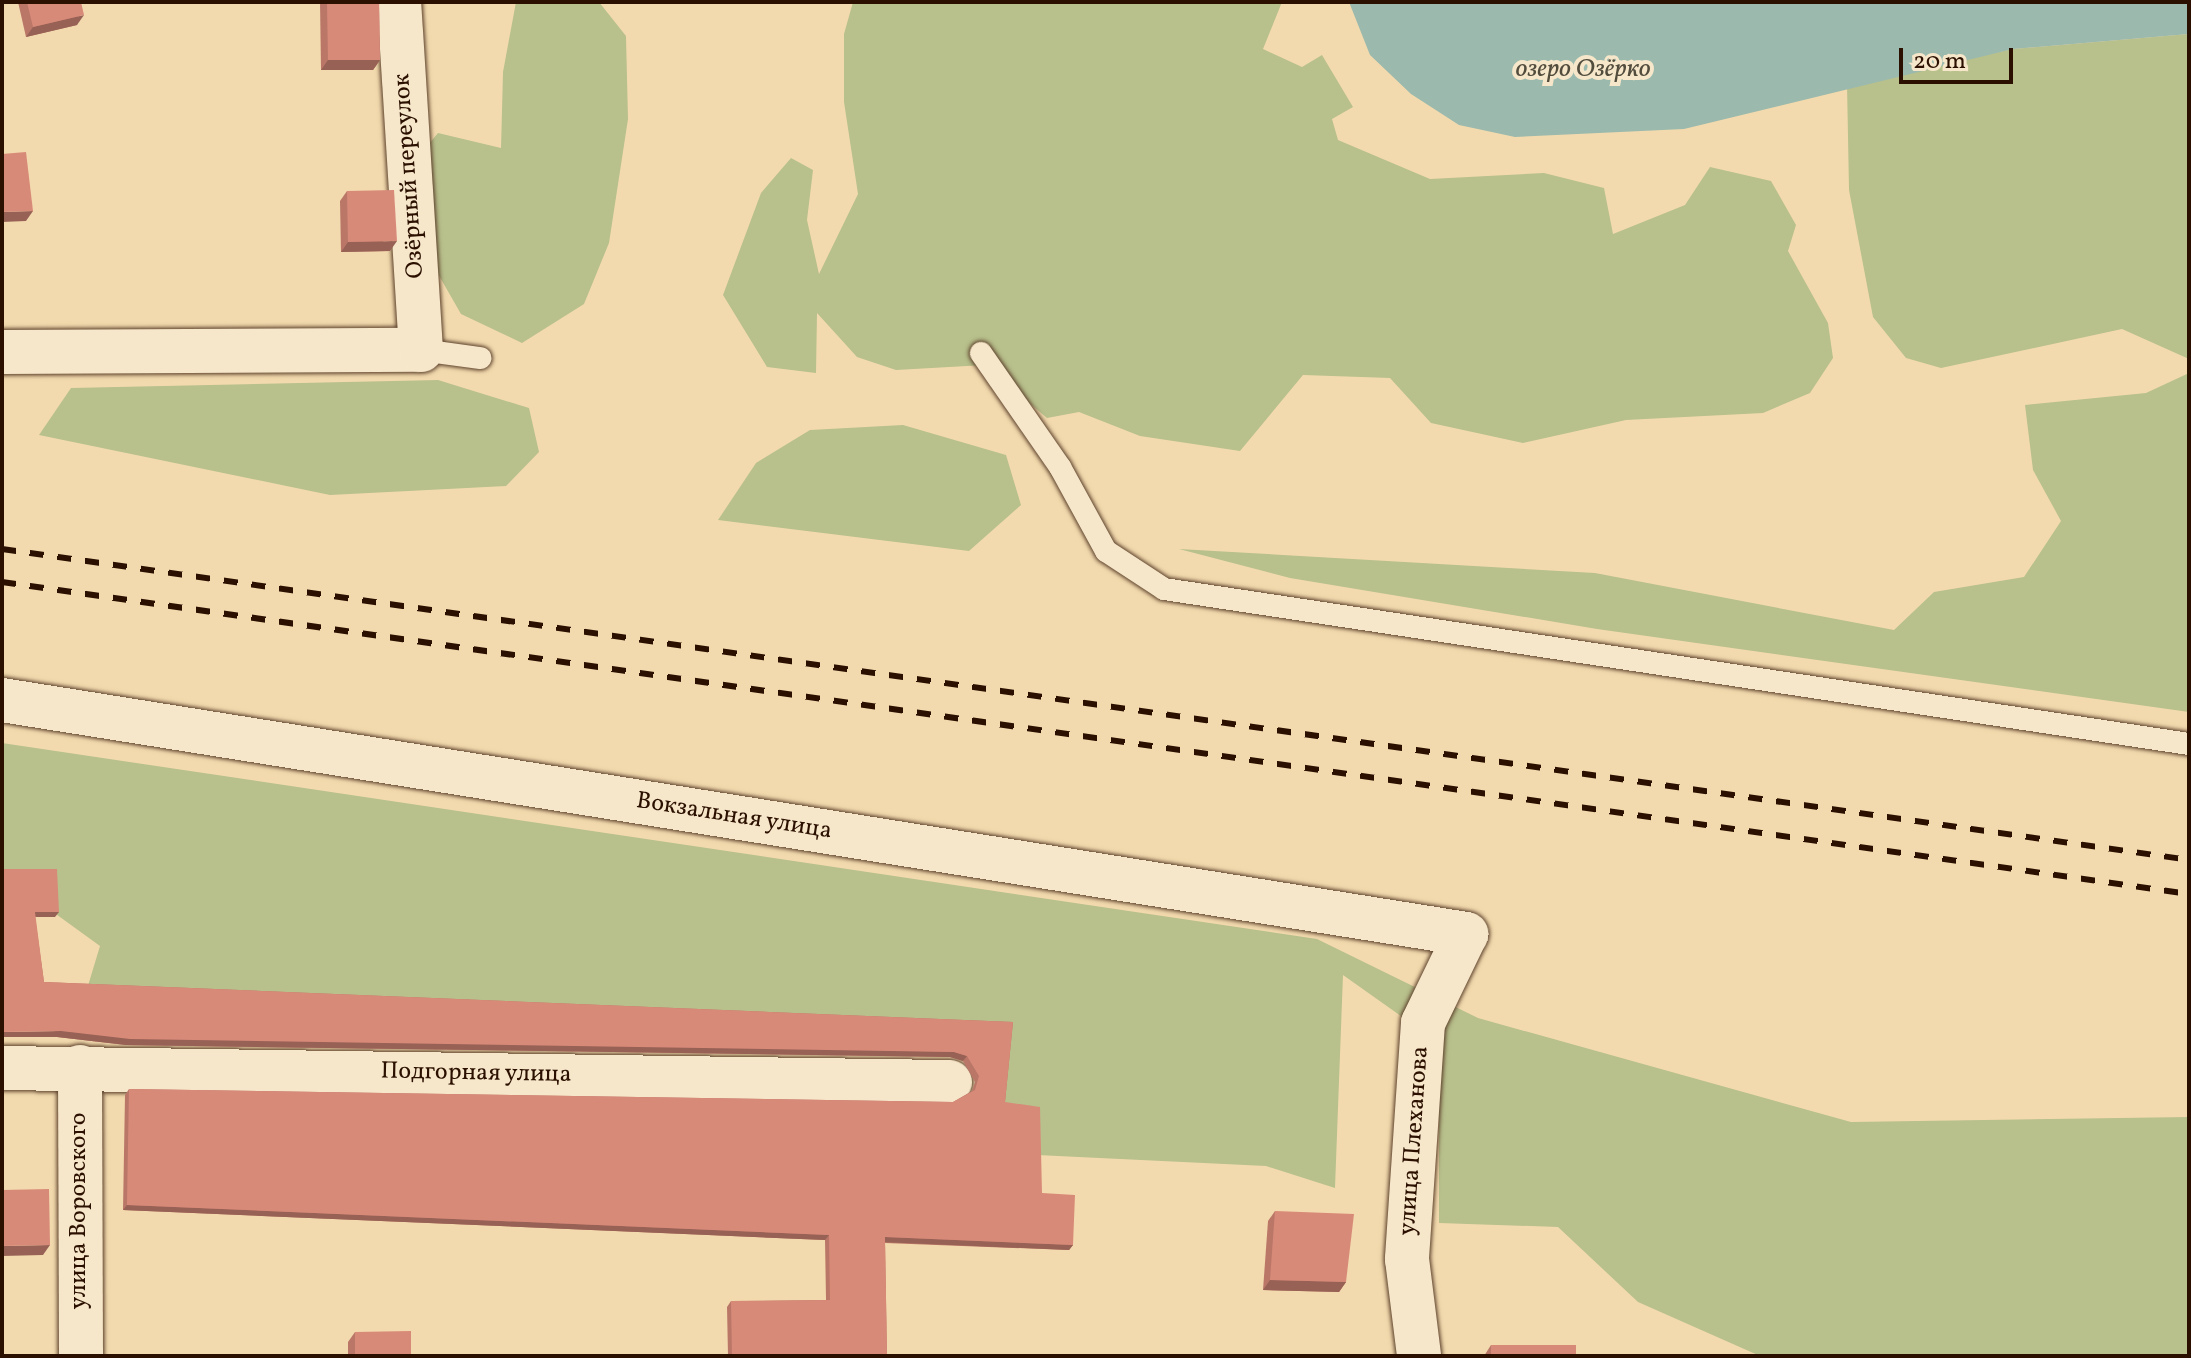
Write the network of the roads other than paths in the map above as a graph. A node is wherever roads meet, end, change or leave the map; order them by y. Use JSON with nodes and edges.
{"nodes":[{"id":1,"x":399,"y":2,"type":"edge"},
{"id":2,"x":421,"y":350,"type":"junction"},
{"id":3,"x":2,"y":352,"type":"edge"},
{"id":4,"x":981,"y":353,"type":"dead end"},
{"id":5,"x":480,"y":358,"type":"dead end"},
{"id":6,"x":2,"y":700,"type":"edge"},
{"id":7,"x":2189,"y":744,"type":"edge"},
{"id":8,"x":1466,"y":934,"type":"joint"},
{"id":9,"x":80,"y":1067,"type":"junction"},
{"id":10,"x":2,"y":1068,"type":"edge"},
{"id":11,"x":950,"y":1082,"type":"dead end"},
{"id":12,"x":81,"y":1356,"type":"edge"},
{"id":13,"x":1419,"y":1356,"type":"edge"}],
"edges":[{"from":1,"to":2,"type":"street","name":"Озёрный переулок"},
{"from":2,"to":3,"type":"street"},
{"from":2,"to":5,"type":"lane"},
{"from":4,"to":7,"type":"lane"},
{"from":6,"to":8,"type":"street","name":"Вокзальная улица"},
{"from":8,"to":13,"type":"street","name":"улица Плеханова"},
{"from":9,"to":10,"type":"street","name":"Подгорная улица"},
{"from":9,"to":11,"type":"street","name":"Подгорная улица"},
{"from":9,"to":12,"type":"street","name":"улица Воровского"}]}
